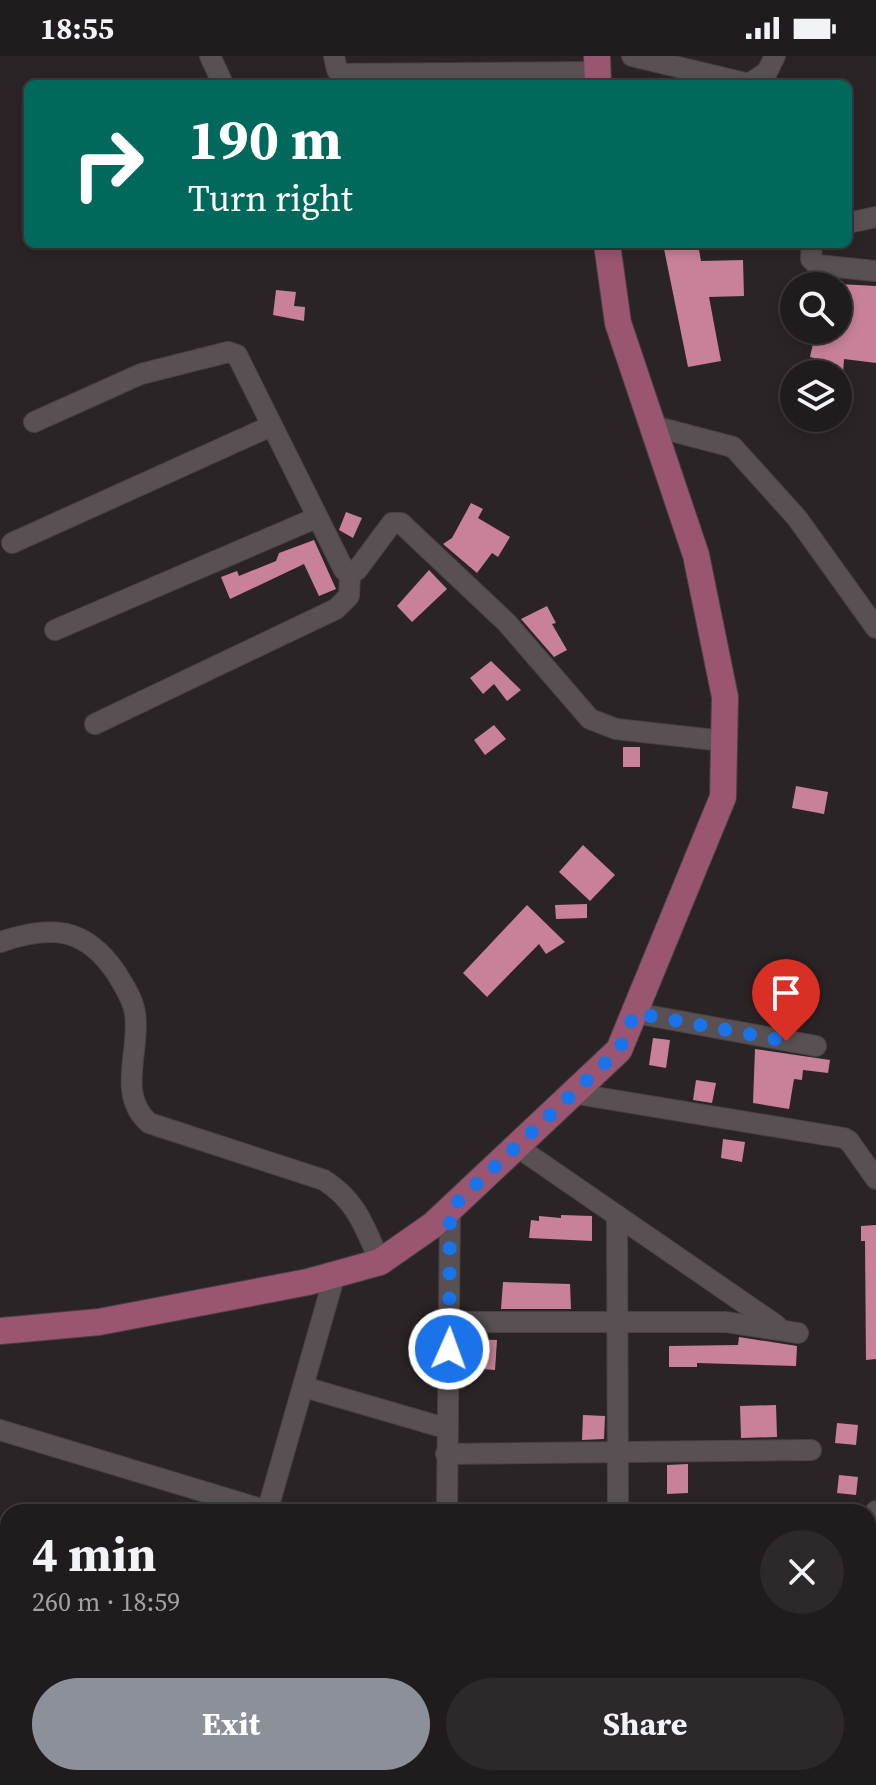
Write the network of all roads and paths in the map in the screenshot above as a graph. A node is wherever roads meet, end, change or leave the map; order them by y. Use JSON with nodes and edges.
{"nodes":[{"id":1,"x":210,"y":56,"type":"edge"},
{"id":2,"x":334,"y":56,"type":"edge"},
{"id":3,"x":632,"y":56,"type":"edge"},
{"id":4,"x":775,"y":56,"type":"edge"},
{"id":5,"x":598,"y":71,"type":"edge"},
{"id":6,"x":221,"y":80,"type":"edge"},
{"id":7,"x":732,"y":80,"type":"edge"},
{"id":8,"x":755,"y":80,"type":"edge"},
{"id":9,"x":876,"y":217,"type":"edge"},
{"id":10,"x":852,"y":222,"type":"edge"},
{"id":11,"x":608,"y":248,"type":"edge"},
{"id":12,"x":812,"y":248,"type":"edge"},
{"id":13,"x":876,"y":271,"type":"edge"},
{"id":14,"x":34,"y":422,"type":"dead end"},
{"id":15,"x":271,"y":426,"type":"junction"},
{"id":16,"x":653,"y":426,"type":"junction"},
{"id":17,"x":316,"y":518,"type":"junction"},
{"id":18,"x":12,"y":543,"type":"dead end"},
{"id":19,"x":350,"y":574,"type":"junction"},
{"id":20,"x":876,"y":628,"type":"edge"},
{"id":21,"x":55,"y":630,"type":"dead end"},
{"id":22,"x":95,"y":724,"type":"dead end"},
{"id":23,"x":724,"y":741,"type":"junction"},
{"id":24,"x":0,"y":942,"type":"edge"},
{"id":25,"x":635,"y":1013,"type":"junction"},
{"id":26,"x":816,"y":1046,"type":"dead end"},
{"id":27,"x":571,"y":1093,"type":"junction"},
{"id":28,"x":516,"y":1146,"type":"junction"},
{"id":29,"x":876,"y":1179,"type":"edge"},
{"id":30,"x":450,"y":1209,"type":"junction"},
{"id":31,"x":617,"y":1217,"type":"junction"},
{"id":32,"x":380,"y":1262,"type":"junction"},
{"id":33,"x":335,"y":1274,"type":"junction"},
{"id":34,"x":616,"y":1320,"type":"junction"},
{"id":35,"x":451,"y":1322,"type":"junction"},
{"id":36,"x":0,"y":1331,"type":"edge"},
{"id":37,"x":304,"y":1387,"type":"junction"},
{"id":38,"x":445,"y":1428,"type":"junction"},
{"id":39,"x":0,"y":1430,"type":"edge"},
{"id":40,"x":811,"y":1450,"type":"dead end"},
{"id":41,"x":619,"y":1451,"type":"junction"},
{"id":42,"x":446,"y":1454,"type":"junction"},
{"id":43,"x":242,"y":1504,"type":"edge"},
{"id":44,"x":270,"y":1504,"type":"edge"},
{"id":45,"x":447,"y":1504,"type":"edge"},
{"id":46,"x":618,"y":1504,"type":"edge"}],
"edges":[{"from":1,"to":6,"type":"street"},
{"from":2,"to":5,"type":"street"},
{"from":3,"to":7,"type":"street"},
{"from":4,"to":8,"type":"street"},
{"from":9,"to":10,"type":"street"},
{"from":11,"to":16,"type":"main road"},
{"from":12,"to":13,"type":"street"},
{"from":14,"to":15,"type":"street"},
{"from":15,"to":17,"type":"street"},
{"from":15,"to":18,"type":"street"},
{"from":16,"to":20,"type":"street"},
{"from":16,"to":23,"type":"main road"},
{"from":17,"to":19,"type":"street"},
{"from":17,"to":21,"type":"street"},
{"from":19,"to":22,"type":"street"},
{"from":19,"to":23,"type":"street"},
{"from":23,"to":25,"type":"main road"},
{"from":24,"to":32,"type":"street"},
{"from":25,"to":26,"type":"street"},
{"from":25,"to":27,"type":"main road"},
{"from":27,"to":28,"type":"main road"},
{"from":27,"to":29,"type":"street"},
{"from":28,"to":30,"type":"main road"},
{"from":28,"to":31,"type":"street"},
{"from":30,"to":32,"type":"main road"},
{"from":30,"to":35,"type":"street"},
{"from":31,"to":34,"type":"street"},
{"from":31,"to":34,"type":"street"},
{"from":32,"to":33,"type":"main road"},
{"from":33,"to":36,"type":"main road"},
{"from":33,"to":37,"type":"street"},
{"from":34,"to":35,"type":"street"},
{"from":34,"to":41,"type":"street"},
{"from":35,"to":38,"type":"street"},
{"from":37,"to":38,"type":"street"},
{"from":37,"to":44,"type":"street"},
{"from":38,"to":42,"type":"street"},
{"from":39,"to":43,"type":"street"},
{"from":40,"to":41,"type":"street"},
{"from":41,"to":42,"type":"street"},
{"from":41,"to":46,"type":"street"},
{"from":42,"to":45,"type":"street"}]}
